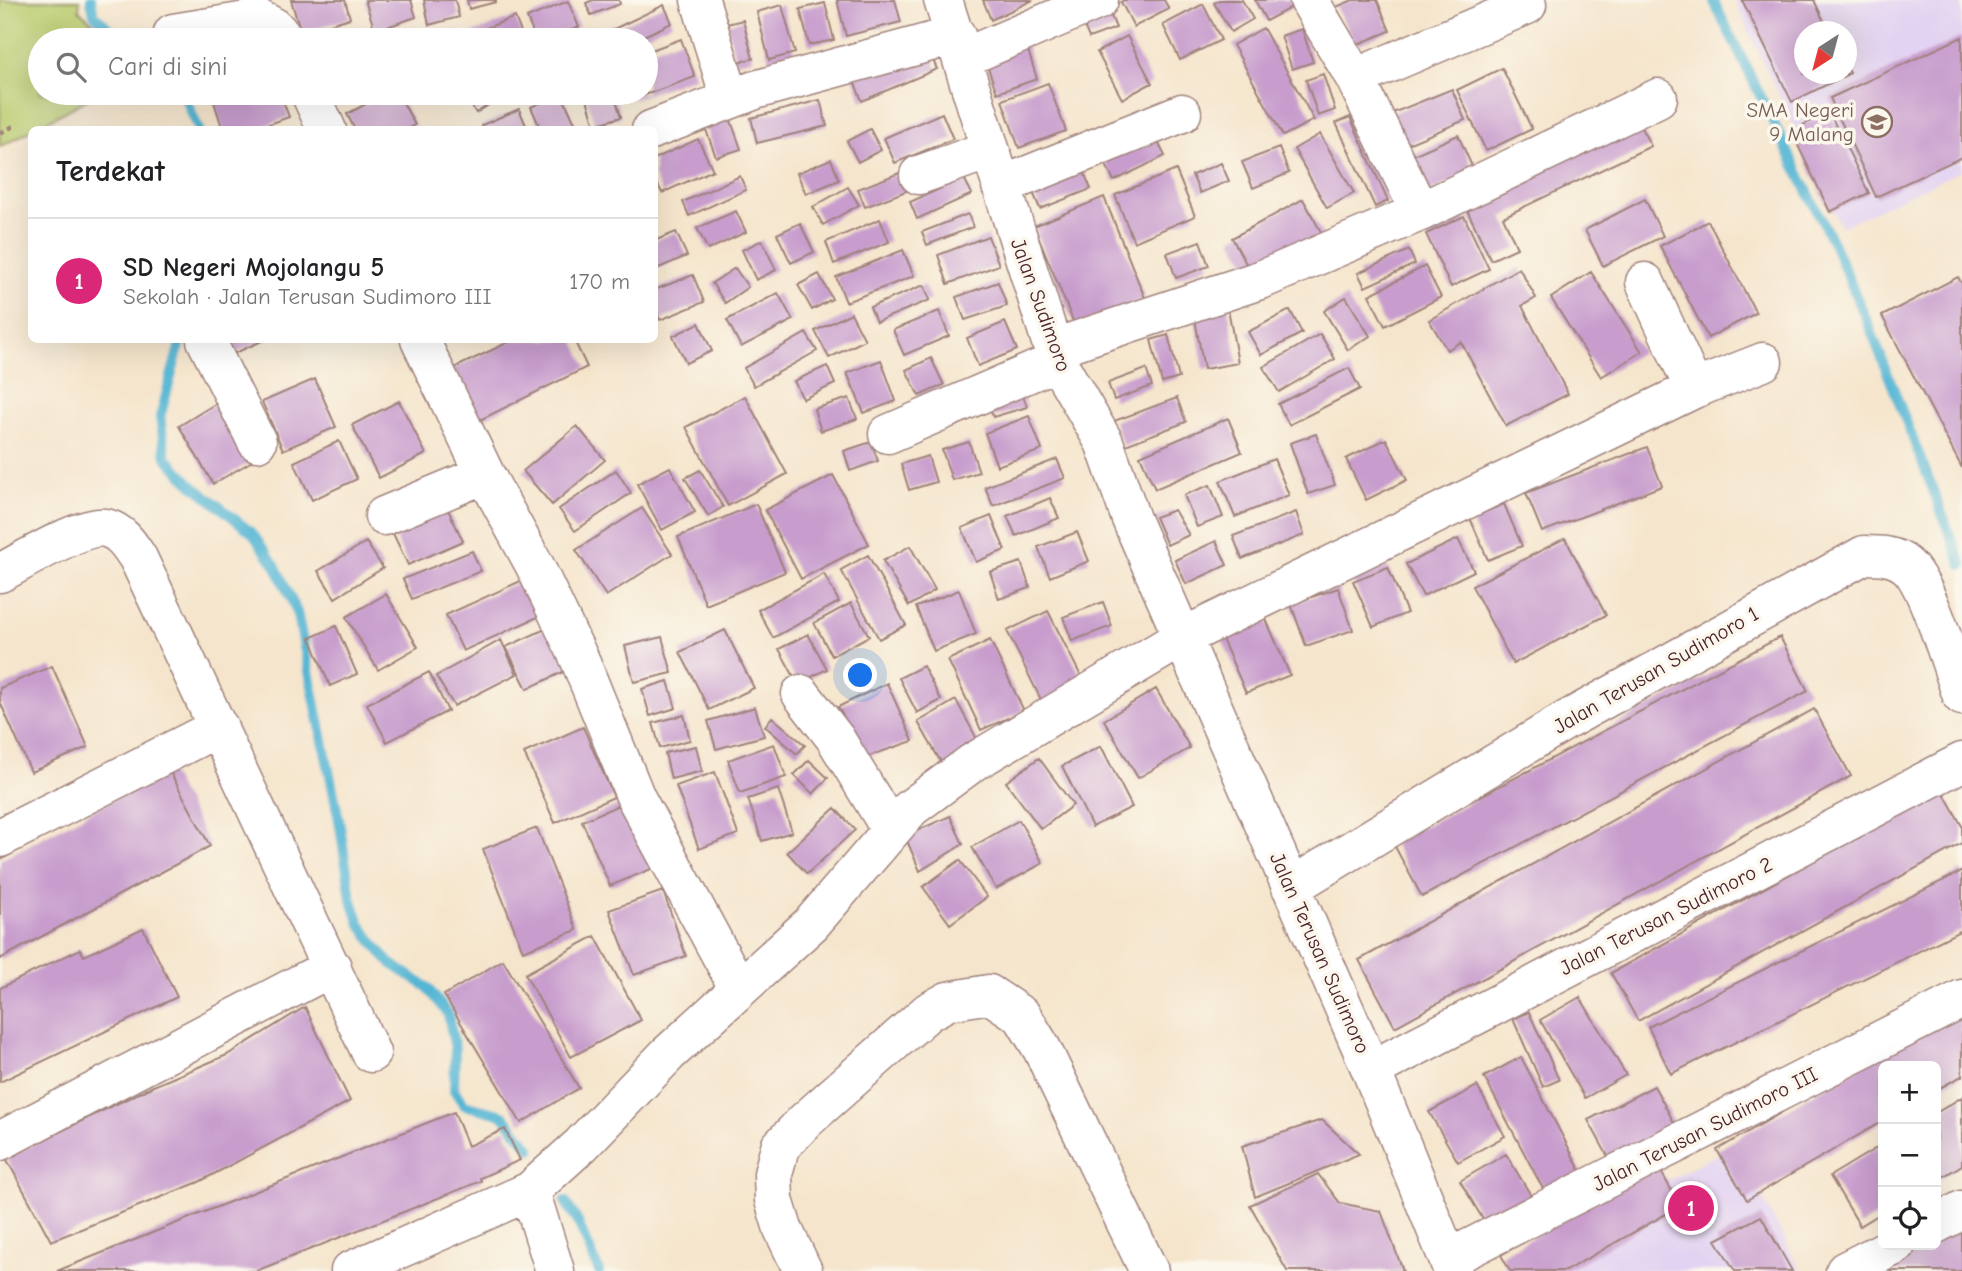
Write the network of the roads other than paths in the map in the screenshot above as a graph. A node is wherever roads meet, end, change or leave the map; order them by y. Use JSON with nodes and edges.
{"nodes":[{"id":1,"x":701,"y":0,"type":"edge"},
{"id":2,"x":1099,"y":0,"type":"edge"},
{"id":3,"x":1309,"y":0,"type":"edge"},
{"id":4,"x":1527,"y":5,"type":"dead end"},
{"id":5,"x":203,"y":28,"type":"edge"},
{"id":6,"x":275,"y":28,"type":"edge"},
{"id":7,"x":954,"y":31,"type":"edge"},
{"id":8,"x":1355,"y":78,"type":"junction"},
{"id":9,"x":730,"y":98,"type":"junction"},
{"id":10,"x":1658,"y":98,"type":"dead end"},
{"id":11,"x":316,"y":105,"type":"edge"},
{"id":12,"x":1182,"y":113,"type":"dead end"},
{"id":13,"x":325,"y":126,"type":"edge"},
{"id":14,"x":658,"y":127,"type":"edge"},
{"id":15,"x":989,"y":150,"type":"junction"},
{"id":16,"x":919,"y":175,"type":"dead end"},
{"id":17,"x":1000,"y":186,"type":"junction"},
{"id":18,"x":1420,"y":212,"type":"junction"},
{"id":19,"x":1645,"y":282,"type":"dead end"},
{"id":20,"x":208,"y":343,"type":"edge"},
{"id":21,"x":420,"y":343,"type":"edge"},
{"id":22,"x":1055,"y":354,"type":"junction"},
{"id":23,"x":1763,"y":362,"type":"dead end"},
{"id":24,"x":1693,"y":389,"type":"junction"},
{"id":25,"x":888,"y":434,"type":"dead end"},
{"id":26,"x":257,"y":442,"type":"dead end"},
{"id":27,"x":485,"y":474,"type":"junction"},
{"id":28,"x":384,"y":516,"type":"dead end"},
{"id":29,"x":0,"y":573,"type":"edge"},
{"id":30,"x":1183,"y":637,"type":"junction"},
{"id":31,"x":801,"y":694,"type":"dead end"},
{"id":32,"x":1962,"y":696,"type":"edge"},
{"id":33,"x":219,"y":727,"type":"junction"},
{"id":34,"x":1962,"y":762,"type":"edge"},
{"id":35,"x":909,"y":812,"type":"junction"},
{"id":36,"x":0,"y":838,"type":"edge"},
{"id":37,"x":1291,"y":887,"type":"junction"},
{"id":38,"x":332,"y":967,"type":"junction"},
{"id":39,"x":740,"y":989,"type":"junction"},
{"id":40,"x":1962,"y":999,"type":"edge"},
{"id":41,"x":371,"y":1053,"type":"dead end"},
{"id":42,"x":1371,"y":1070,"type":"junction"},
{"id":43,"x":0,"y":1140,"type":"edge"},
{"id":44,"x":530,"y":1191,"type":"junction"},
{"id":45,"x":1962,"y":1210,"type":"edge"},
{"id":46,"x":1941,"y":1221,"type":"edge"},
{"id":47,"x":1886,"y":1250,"type":"edge"},
{"id":48,"x":1450,"y":1265,"type":"edge"},
{"id":49,"x":350,"y":1271,"type":"edge"},
{"id":50,"x":555,"y":1271,"type":"edge"},
{"id":51,"x":803,"y":1271,"type":"edge"},
{"id":52,"x":1150,"y":1271,"type":"edge"},
{"id":53,"x":1845,"y":1271,"type":"edge"}],
"edges":[{"from":1,"to":9,"type":"street"},
{"from":2,"to":7,"type":"street"},
{"from":3,"to":8,"type":"street"},
{"from":4,"to":8,"type":"street"},
{"from":5,"to":6,"type":"street"},
{"from":7,"to":9,"type":"street"},
{"from":7,"to":15,"type":"street","name":"Jalan Sudimoro"},
{"from":8,"to":18,"type":"street"},
{"from":9,"to":14,"type":"street"},
{"from":10,"to":18,"type":"street"},
{"from":11,"to":13,"type":"street"},
{"from":12,"to":17,"type":"street"},
{"from":15,"to":16,"type":"street"},
{"from":15,"to":17,"type":"street","name":"Jalan Sudimoro"},
{"from":17,"to":22,"type":"street","name":"Jalan Sudimoro"},
{"from":18,"to":22,"type":"street"},
{"from":19,"to":24,"type":"street"},
{"from":20,"to":26,"type":"street"},
{"from":21,"to":27,"type":"street"},
{"from":22,"to":25,"type":"street"},
{"from":22,"to":30,"type":"street","name":"Jalan Sudimoro"},
{"from":23,"to":24,"type":"street"},
{"from":24,"to":30,"type":"street"},
{"from":27,"to":28,"type":"street"},
{"from":27,"to":39,"type":"street"},
{"from":29,"to":33,"type":"street"},
{"from":30,"to":35,"type":"street"},
{"from":30,"to":37,"type":"street","name":"Jalan Terusan Sudimoro"},
{"from":31,"to":35,"type":"street"},
{"from":32,"to":37,"type":"street","name":"Jalan Terusan Sudimoro 1"},
{"from":33,"to":36,"type":"street"},
{"from":33,"to":38,"type":"street"},
{"from":34,"to":42,"type":"street","name":"Jalan Terusan Sudimoro 2"},
{"from":35,"to":39,"type":"street"},
{"from":37,"to":42,"type":"street","name":"Jalan Terusan Sudimoro"},
{"from":38,"to":41,"type":"street"},
{"from":38,"to":43,"type":"street"},
{"from":39,"to":44,"type":"street"},
{"from":40,"to":48,"type":"street","name":"Jalan Terusan Sudimoro III"},
{"from":42,"to":48,"type":"street","name":"Jalan Terusan Sudimoro"},
{"from":44,"to":49,"type":"street"},
{"from":44,"to":50,"type":"street"},
{"from":45,"to":46,"type":"street"},
{"from":47,"to":53,"type":"street"},
{"from":51,"to":52,"type":"street"}]}
